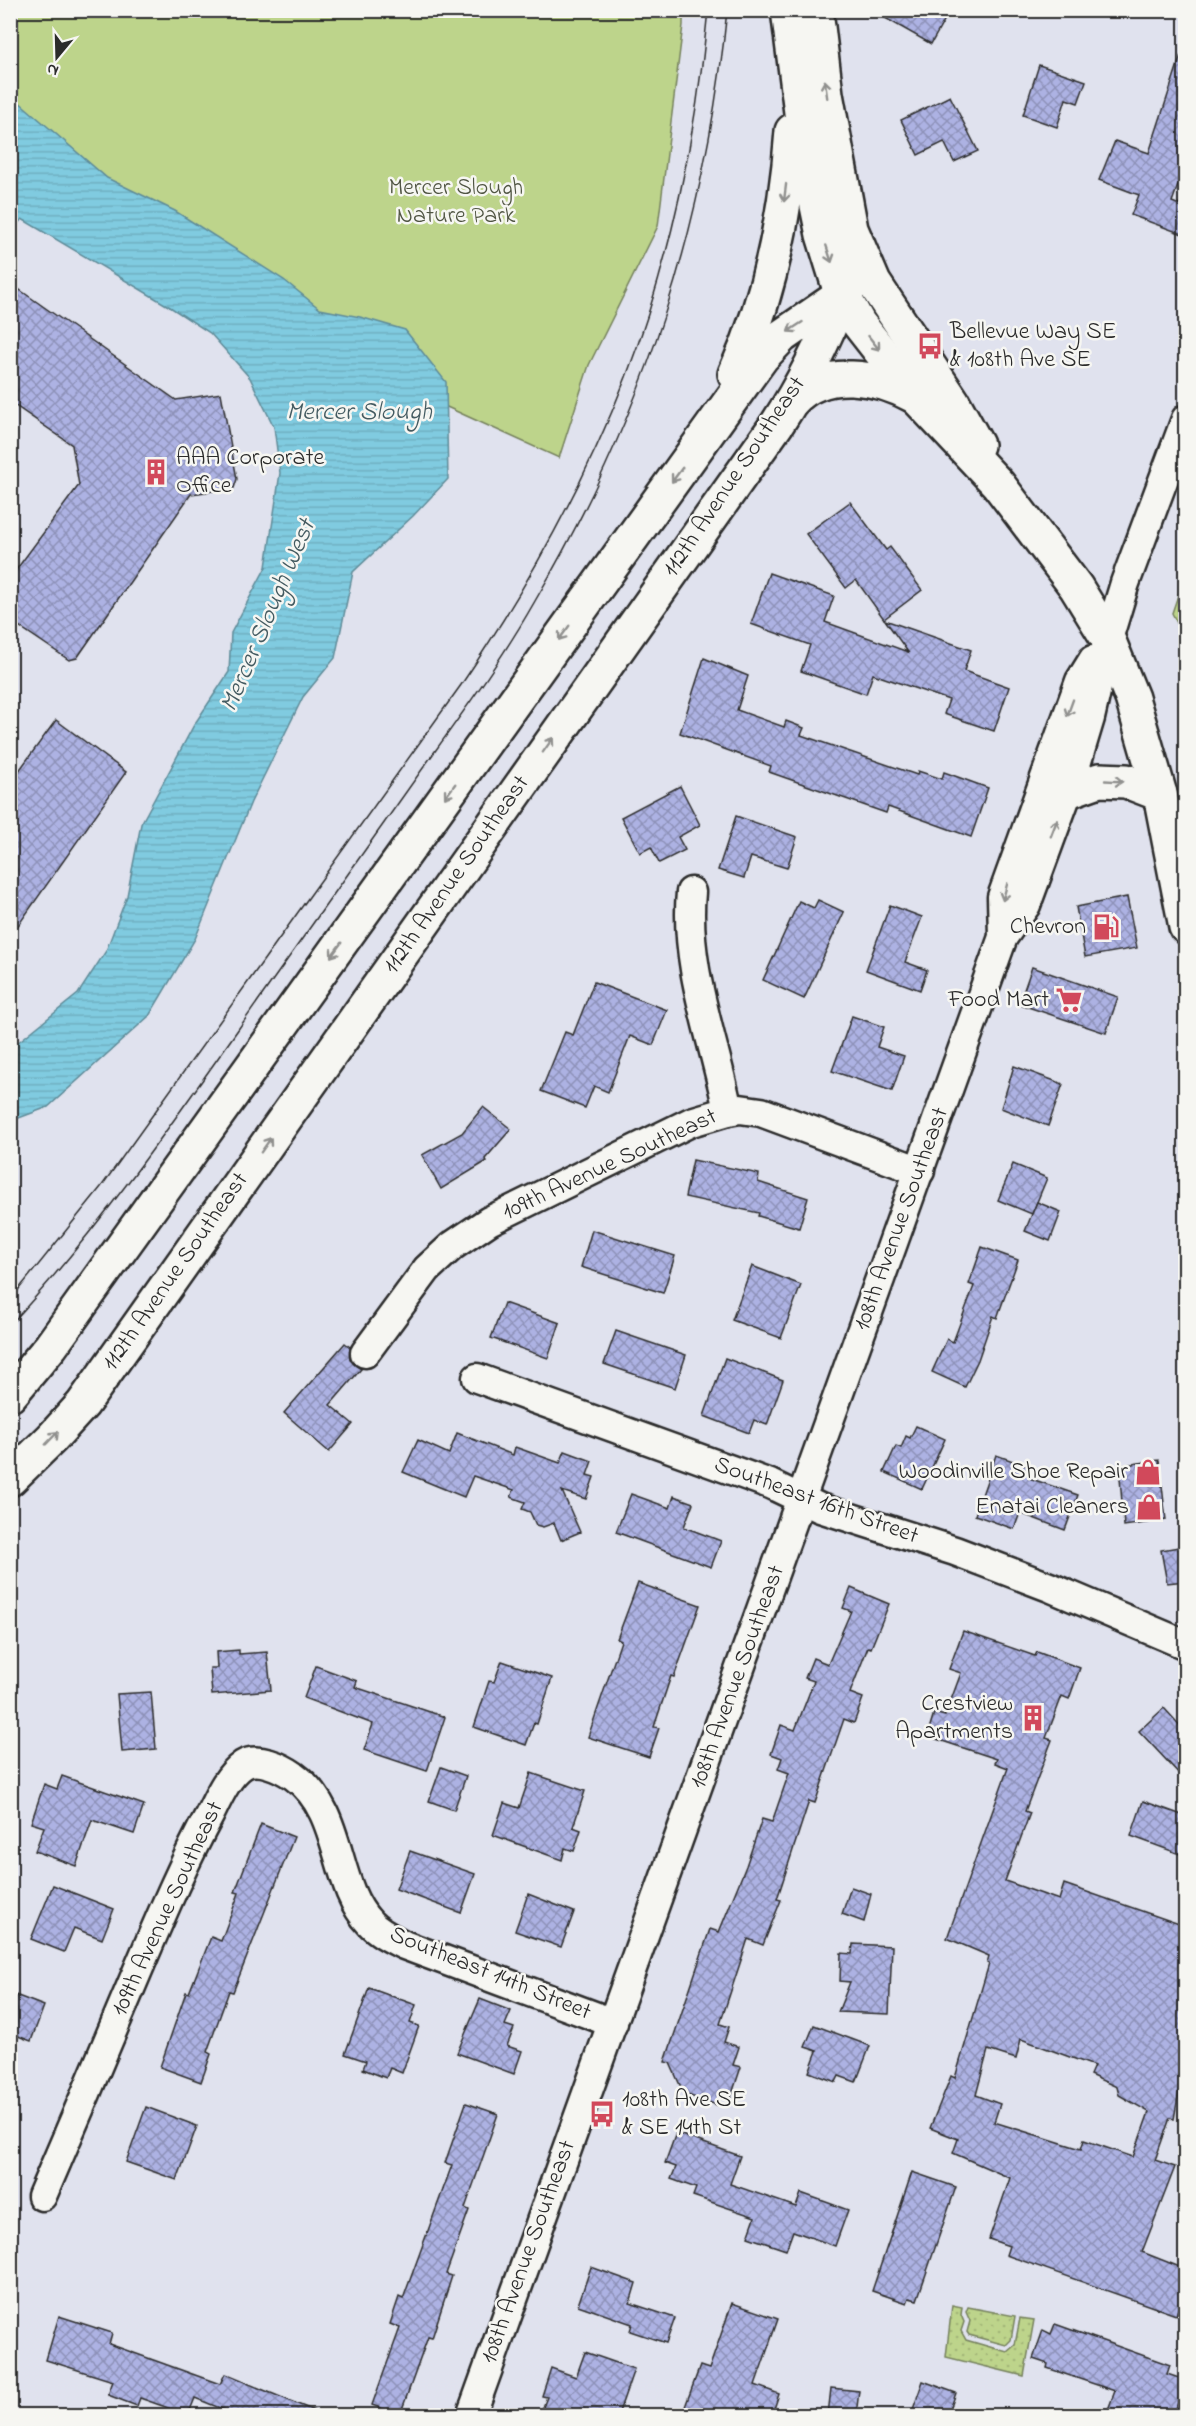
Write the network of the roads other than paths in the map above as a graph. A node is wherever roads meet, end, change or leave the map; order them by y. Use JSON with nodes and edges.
{"nodes":[{"id":1,"x":788,"y":10,"type":"edge"},
{"id":2,"x":816,"y":10,"type":"edge"},
{"id":3,"x":795,"y":72,"type":"junction"},
{"id":4,"x":866,"y":270,"type":"junction"},
{"id":5,"x":843,"y":294,"type":"junction"},
{"id":6,"x":917,"y":398,"type":"junction"},
{"id":7,"x":791,"y":403,"type":"junction"},
{"id":8,"x":1185,"y":419,"type":"edge"},
{"id":9,"x":711,"y":426,"type":"junction"},
{"id":10,"x":998,"y":484,"type":"junction"},
{"id":11,"x":1108,"y":639,"type":"junction"},
{"id":12,"x":1068,"y":790,"type":"junction"},
{"id":13,"x":1160,"y":794,"type":"junction"},
{"id":14,"x":691,"y":892,"type":"dead end"},
{"id":15,"x":1185,"y":927,"type":"edge"},
{"id":16,"x":1003,"y":937,"type":"junction"},
{"id":17,"x":728,"y":1111,"type":"junction"},
{"id":18,"x":920,"y":1171,"type":"junction"},
{"id":19,"x":365,"y":1353,"type":"dead end"},
{"id":20,"x":477,"y":1378,"type":"dead end"},
{"id":21,"x":10,"y":1395,"type":"edge"},
{"id":22,"x":10,"y":1479,"type":"edge"},
{"id":23,"x":802,"y":1500,"type":"junction"},
{"id":24,"x":1185,"y":1646,"type":"edge"},
{"id":25,"x":370,"y":1923,"type":"joint"},
{"id":26,"x":613,"y":2023,"type":"junction"},
{"id":27,"x":42,"y":2196,"type":"dead end"},
{"id":28,"x":471,"y":2415,"type":"edge"}],
"edges":[{"from":1,"to":3,"type":"main road"},
{"from":4,"to":2,"type":"main road","one_way":true},
{"from":3,"to":5,"type":"main road","one_way":true},
{"from":3,"to":9,"type":"main road","one_way":true},
{"from":4,"to":5,"type":"main road"},
{"from":4,"to":10,"type":"main road"},
{"from":5,"to":6,"type":"main road","one_way":true},
{"from":5,"to":7,"type":"main road","name":"112th Avenue Southeast"},
{"from":5,"to":9,"type":"main road","name":"112th Avenue Southeast","one_way":true},
{"from":6,"to":7,"type":"main road"},
{"from":6,"to":10,"type":"main road"},
{"from":22,"to":7,"type":"main road","name":"112th Avenue Southeast","one_way":true},
{"from":8,"to":11,"type":"street","name":"108th Avenue Southeast"},
{"from":9,"to":21,"type":"main road","name":"112th Avenue Southeast","one_way":true},
{"from":10,"to":11,"type":"main road"},
{"from":11,"to":12,"type":"street","name":"108th Avenue Southeast"},
{"from":11,"to":13,"type":"main road"},
{"from":11,"to":16,"type":"street","name":"108th Avenue Southeast","one_way":true},
{"from":12,"to":13,"type":"main road","one_way":true},
{"from":16,"to":12,"type":"street","name":"108th Avenue Southeast","one_way":true},
{"from":13,"to":15,"type":"main road"},
{"from":14,"to":17,"type":"street","name":"109th Avenue Southeast"},
{"from":16,"to":18,"type":"street","name":"108th Avenue Southeast"},
{"from":17,"to":18,"type":"street"},
{"from":17,"to":19,"type":"street","name":"109th Avenue Southeast"},
{"from":18,"to":23,"type":"street","name":"108th Avenue Southeast"},
{"from":20,"to":23,"type":"street","name":"Southeast 16th Street"},
{"from":23,"to":24,"type":"street","name":"Southeast 16th Street"},
{"from":23,"to":26,"type":"street","name":"108th Avenue Southeast"},
{"from":25,"to":26,"type":"street","name":"Southeast 14th Street"},
{"from":25,"to":27,"type":"street","name":"109th Avenue Southeast"},
{"from":26,"to":28,"type":"street","name":"108th Avenue Southeast"}]}
